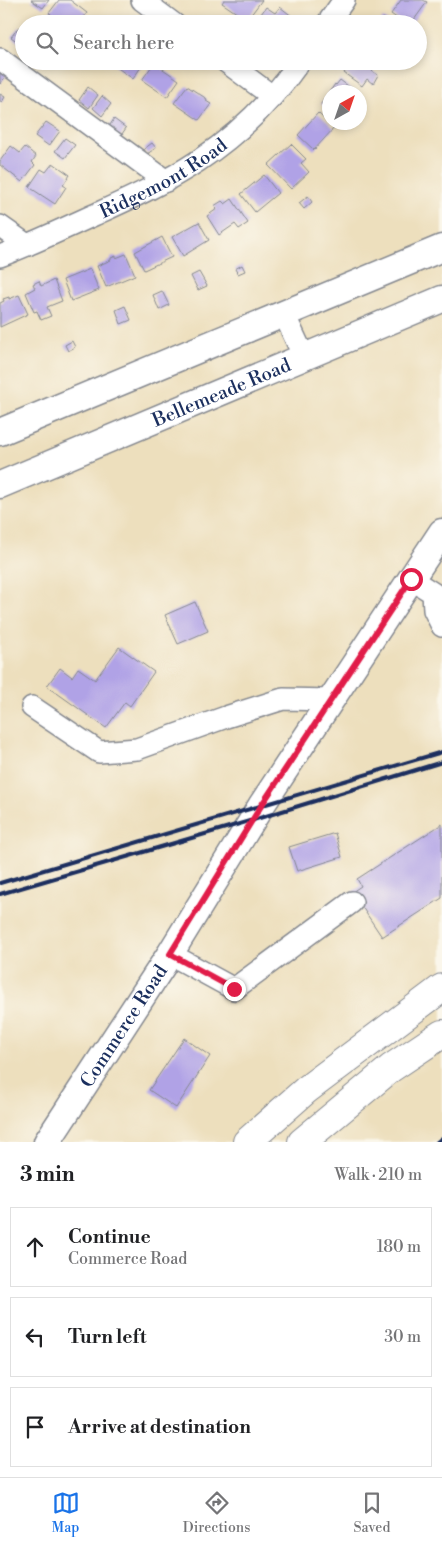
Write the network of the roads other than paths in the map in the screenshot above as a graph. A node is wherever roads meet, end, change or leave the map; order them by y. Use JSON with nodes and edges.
{"nodes":[{"id":1,"x":142,"y":0,"type":"edge"},
{"id":2,"x":344,"y":0,"type":"edge"},
{"id":3,"x":162,"y":15,"type":"edge"},
{"id":4,"x":333,"y":15,"type":"edge"},
{"id":5,"x":0,"y":59,"type":"edge"},
{"id":6,"x":237,"y":70,"type":"edge"},
{"id":7,"x":293,"y":70,"type":"edge"},
{"id":8,"x":272,"y":96,"type":"junction"},
{"id":9,"x":166,"y":181,"type":"junction"},
{"id":10,"x":0,"y":226,"type":"edge"},
{"id":11,"x":27,"y":246,"type":"junction"},
{"id":12,"x":442,"y":248,"type":"edge"},
{"id":13,"x":0,"y":256,"type":"edge"},
{"id":14,"x":442,"y":299,"type":"edge"},
{"id":15,"x":284,"y":314,"type":"junction"},
{"id":16,"x":304,"y":357,"type":"junction"},
{"id":17,"x":0,"y":432,"type":"edge"},
{"id":18,"x":0,"y":484,"type":"edge"},
{"id":19,"x":442,"y":532,"type":"edge"},
{"id":20,"x":411,"y":579,"type":"junction"},
{"id":21,"x":438,"y":593,"type":"edge"},
{"id":22,"x":442,"y":626,"type":"edge"},
{"id":23,"x":332,"y":700,"type":"junction"},
{"id":24,"x":32,"y":707,"type":"dead end"},
{"id":25,"x":352,"y":902,"type":"dead end"},
{"id":26,"x":170,"y":954,"type":"junction"},
{"id":27,"x":442,"y":988,"type":"edge"},
{"id":28,"x":442,"y":1034,"type":"edge"},
{"id":29,"x":47,"y":1142,"type":"edge"},
{"id":30,"x":247,"y":1142,"type":"edge"},
{"id":31,"x":302,"y":1142,"type":"edge"}],
"edges":[{"from":1,"to":3,"type":"street"},
{"from":2,"to":4,"type":"street"},
{"from":5,"to":9,"type":"street"},
{"from":6,"to":8,"type":"street"},
{"from":7,"to":8,"type":"street","name":"Ridgemont Road"},
{"from":8,"to":9,"type":"street","name":"Ridgemont Road"},
{"from":9,"to":11,"type":"street","name":"Ridgemont Road"},
{"from":10,"to":11,"type":"street"},
{"from":11,"to":13,"type":"street","name":"Ridgemont Road"},
{"from":12,"to":15,"type":"main road"},
{"from":14,"to":16,"type":"main road","name":"Bellemeade Road"},
{"from":15,"to":16,"type":"street"},
{"from":15,"to":17,"type":"main road"},
{"from":16,"to":18,"type":"main road","name":"Bellemeade Road"},
{"from":19,"to":20,"type":"main road","name":"Commerce Road"},
{"from":20,"to":21,"type":"street"},
{"from":20,"to":23,"type":"main road","name":"Commerce Road"},
{"from":21,"to":22,"type":"street"},
{"from":23,"to":24,"type":"street"},
{"from":23,"to":26,"type":"main road","name":"Commerce Road"},
{"from":25,"to":26,"type":"street"},
{"from":26,"to":29,"type":"main road","name":"Commerce Road"},
{"from":27,"to":30,"type":"highway"},
{"from":28,"to":31,"type":"highway"}]}
